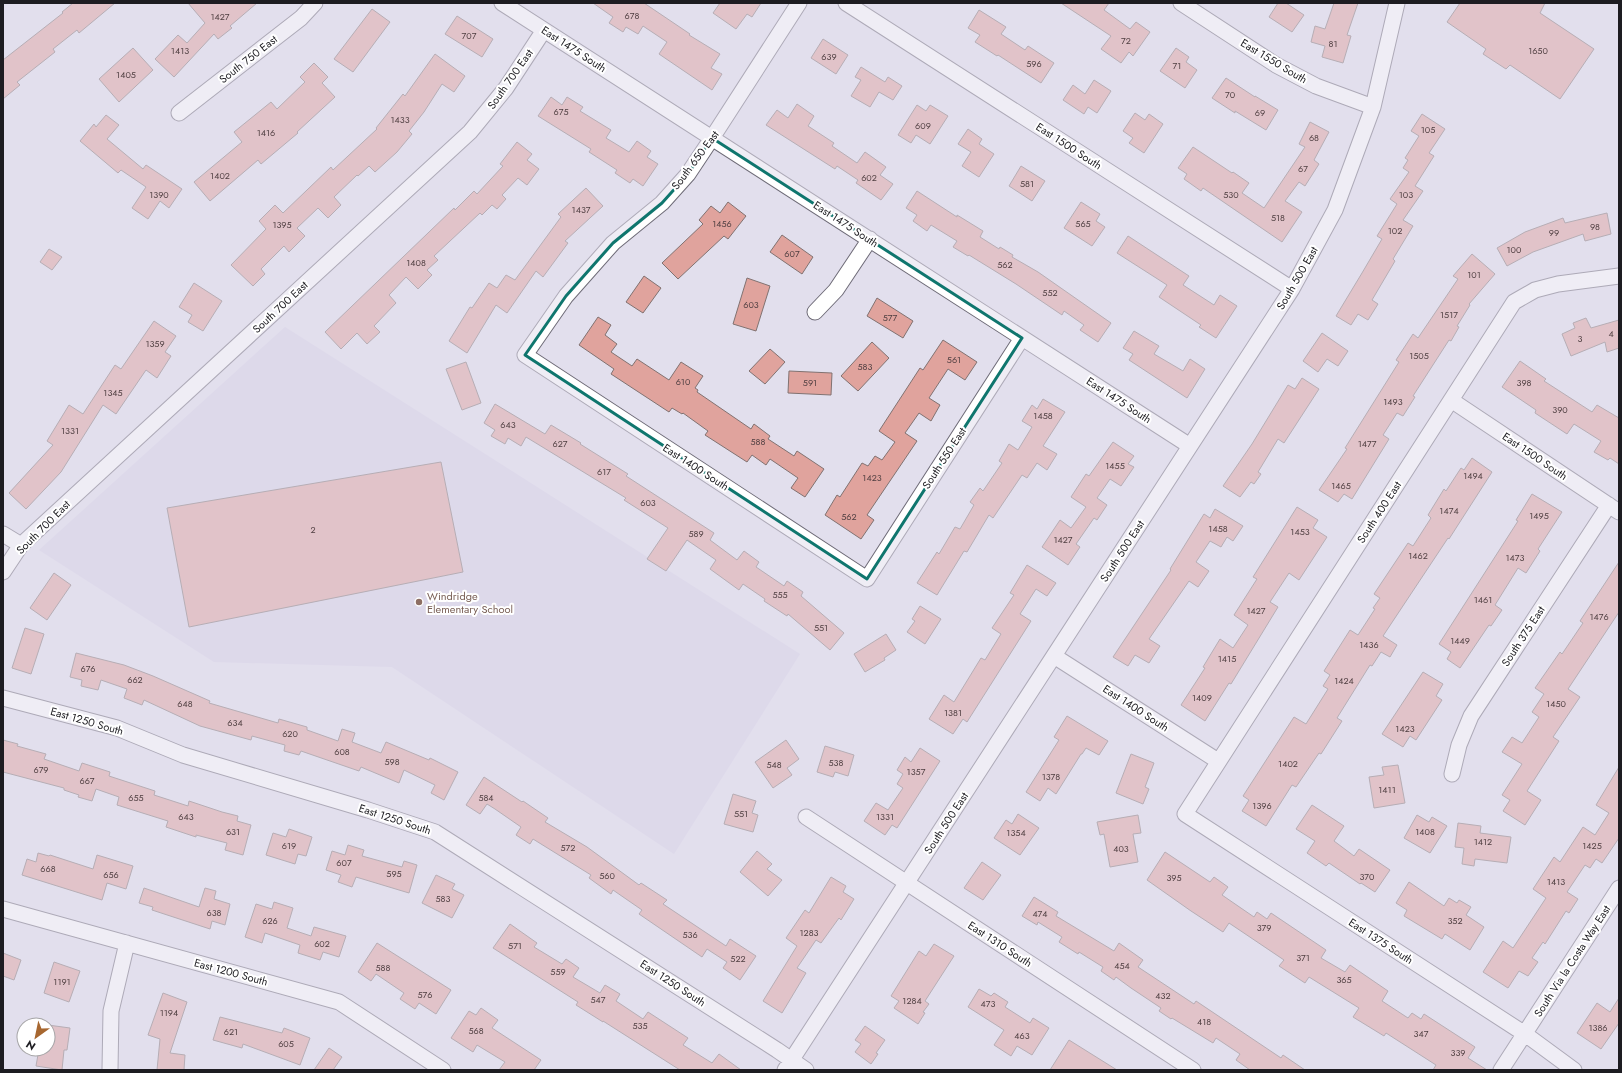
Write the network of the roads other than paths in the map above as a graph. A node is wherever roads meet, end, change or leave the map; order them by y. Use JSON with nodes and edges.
{"nodes":[{"id":1,"x":315,"y":3,"type":"edge"},
{"id":2,"x":502,"y":3,"type":"edge"},
{"id":3,"x":798,"y":3,"type":"edge"},
{"id":4,"x":846,"y":3,"type":"edge"},
{"id":5,"x":1181,"y":3,"type":"edge"},
{"id":6,"x":1397,"y":3,"type":"edge"},
{"id":7,"x":544,"y":30,"type":"junction"},
{"id":8,"x":1372,"y":107,"type":"junction"},
{"id":9,"x":179,"y":113,"type":"dead end"},
{"id":10,"x":712,"y":138,"type":"junction"},
{"id":11,"x":870,"y":239,"type":"junction"},
{"id":12,"x":1619,"y":276,"type":"edge"},
{"id":13,"x":1292,"y":289,"type":"junction"},
{"id":14,"x":815,"y":312,"type":"dead end"},
{"id":15,"x":1022,"y":338,"type":"junction"},
{"id":16,"x":525,"y":356,"type":"joint"},
{"id":17,"x":1451,"y":400,"type":"junction"},
{"id":18,"x":1190,"y":446,"type":"junction"},
{"id":19,"x":1614,"y":509,"type":"edge"},
{"id":20,"x":3,"y":534,"type":"edge"},
{"id":21,"x":21,"y":545,"type":"junction"},
{"id":22,"x":3,"y":572,"type":"edge"},
{"id":23,"x":867,"y":578,"type":"joint"},
{"id":24,"x":1054,"y":656,"type":"junction"},
{"id":25,"x":3,"y":698,"type":"edge"},
{"id":26,"x":1218,"y":761,"type":"junction"},
{"id":27,"x":1452,"y":774,"type":"dead end"},
{"id":28,"x":1185,"y":814,"type":"joint"},
{"id":29,"x":806,"y":817,"type":"dead end"},
{"id":30,"x":907,"y":883,"type":"junction"},
{"id":31,"x":1619,"y":888,"type":"edge"},
{"id":32,"x":3,"y":909,"type":"edge"},
{"id":33,"x":127,"y":943,"type":"junction"},
{"id":34,"x":1525,"y":1034,"type":"junction"},
{"id":35,"x":789,"y":1065,"type":"edge"},
{"id":36,"x":110,"y":1070,"type":"edge"},
{"id":37,"x":443,"y":1070,"type":"edge"},
{"id":38,"x":806,"y":1070,"type":"edge"},
{"id":39,"x":1193,"y":1070,"type":"edge"},
{"id":40,"x":1501,"y":1070,"type":"edge"},
{"id":41,"x":1574,"y":1070,"type":"edge"}],
"edges":[{"from":1,"to":9,"type":"street","name":"South 750 East"},
{"from":2,"to":7,"type":"street","name":"East 1475 South"},
{"from":3,"to":10,"type":"street","name":"South 650 East"},
{"from":4,"to":13,"type":"street","name":"East 1500 South"},
{"from":5,"to":8,"type":"street","name":"East 1550 South"},
{"from":6,"to":8,"type":"street","name":"South 500 East"},
{"from":7,"to":10,"type":"street","name":"East 1475 South"},
{"from":7,"to":21,"type":"street","name":"South 700 East"},
{"from":8,"to":13,"type":"street","name":"South 500 East"},
{"from":10,"to":11,"type":"street","name":"East 1475 South"},
{"from":10,"to":16,"type":"street","name":"South 650 East"},
{"from":11,"to":14,"type":"street"},
{"from":11,"to":15,"type":"street","name":"East 1475 South"},
{"from":12,"to":17,"type":"street","name":"South 400 East"},
{"from":13,"to":18,"type":"street","name":"South 500 East"},
{"from":15,"to":18,"type":"street","name":"East 1475 South"},
{"from":15,"to":23,"type":"street","name":"South 550 East"},
{"from":16,"to":23,"type":"street","name":"East 1400 South"},
{"from":17,"to":19,"type":"street","name":"East 1500 South"},
{"from":17,"to":26,"type":"street","name":"South 400 East"},
{"from":18,"to":24,"type":"street","name":"South 500 East"},
{"from":19,"to":27,"type":"street","name":"South 375 East"},
{"from":20,"to":21,"type":"street"},
{"from":21,"to":22,"type":"street","name":"South 700 East"},
{"from":24,"to":26,"type":"street","name":"East 1400 South"},
{"from":24,"to":30,"type":"street","name":"South 500 East"},
{"from":25,"to":35,"type":"street","name":"East 1250 South"},
{"from":26,"to":28,"type":"street","name":"South 400 East"},
{"from":28,"to":34,"type":"street","name":"East 1375 South"},
{"from":29,"to":30,"type":"street","name":"East 1310 South"},
{"from":30,"to":35,"type":"street","name":"South 500 East"},
{"from":30,"to":39,"type":"street","name":"East 1310 South"},
{"from":31,"to":34,"type":"street","name":"South Via la Costa Way East"},
{"from":32,"to":33,"type":"street","name":"East 1200 South"},
{"from":33,"to":36,"type":"street"},
{"from":33,"to":37,"type":"street","name":"East 1200 South"},
{"from":34,"to":40,"type":"street","name":"South Via la Costa Way East"},
{"from":34,"to":41,"type":"street","name":"East 1375 South"},
{"from":35,"to":38,"type":"street","name":"East 1250 South"}]}
